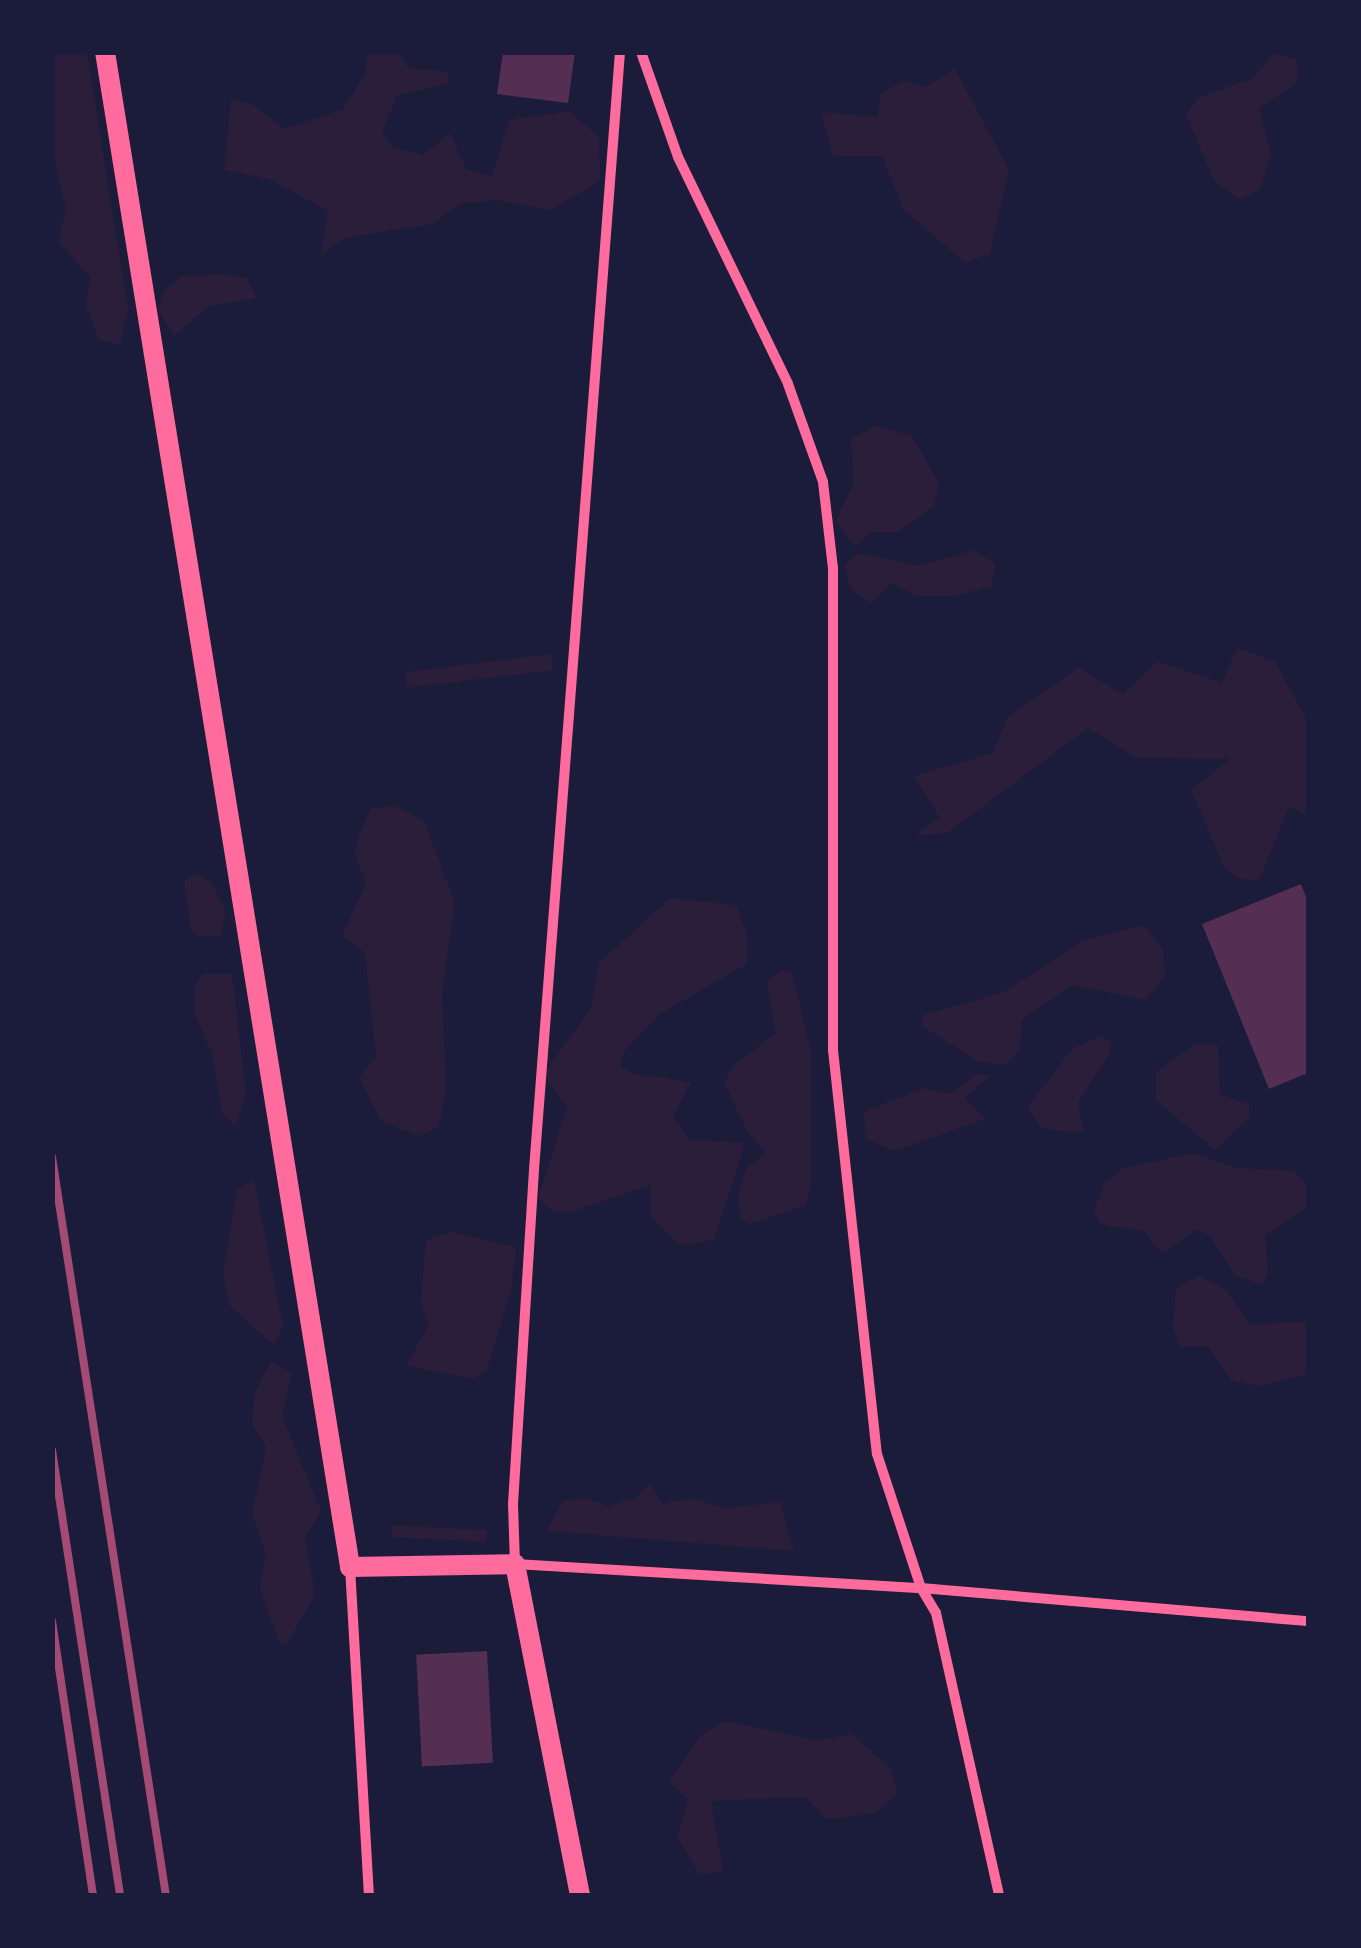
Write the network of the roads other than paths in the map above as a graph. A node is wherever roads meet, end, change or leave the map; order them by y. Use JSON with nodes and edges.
{"nodes":[{"id":1,"x":105,"y":52,"type":"edge"},
{"id":2,"x":620,"y":52,"type":"edge"},
{"id":3,"x":641,"y":52,"type":"edge"},
{"id":4,"x":515,"y":1564,"type":"junction"},
{"id":5,"x":350,"y":1567,"type":"junction"},
{"id":6,"x":921,"y":1588,"type":"junction"},
{"id":7,"x":1308,"y":1621,"type":"edge"},
{"id":8,"x":369,"y":1896,"type":"edge"},
{"id":9,"x":580,"y":1896,"type":"edge"},
{"id":10,"x":999,"y":1896,"type":"edge"}],
"edges":[{"from":1,"to":5,"type":"main road"},
{"from":2,"to":4,"type":"street"},
{"from":3,"to":6,"type":"street"},
{"from":4,"to":5,"type":"main road"},
{"from":4,"to":6,"type":"street"},
{"from":4,"to":9,"type":"main road"},
{"from":5,"to":8,"type":"street"},
{"from":6,"to":7,"type":"street"},
{"from":6,"to":10,"type":"street"}]}
